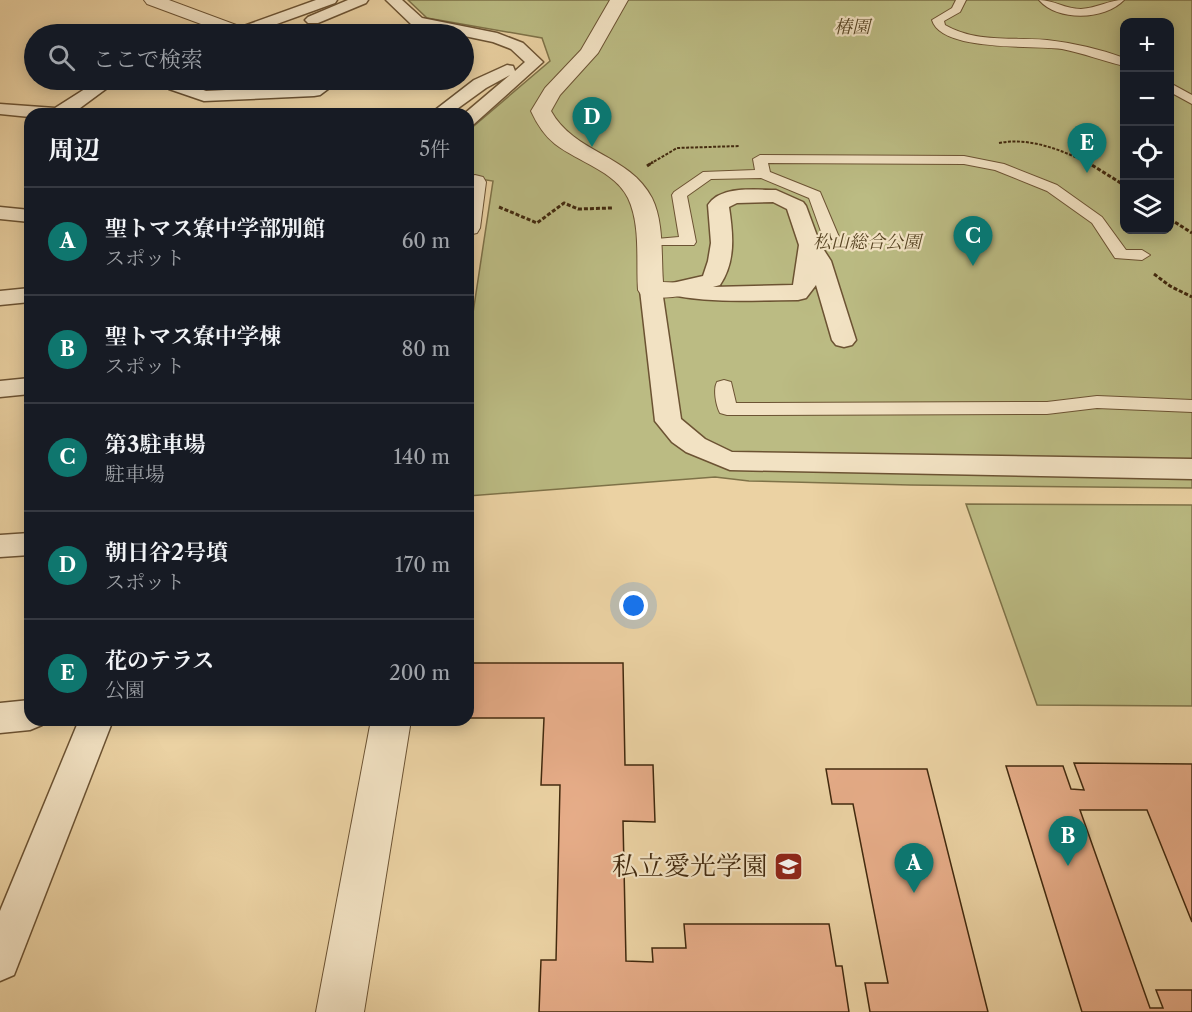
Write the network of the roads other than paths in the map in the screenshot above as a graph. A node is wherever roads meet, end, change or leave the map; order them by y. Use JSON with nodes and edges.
{"nodes":[{"id":1,"x":153,"y":0,"type":"edge"},
{"id":2,"x":330,"y":0,"type":"edge"},
{"id":3,"x":361,"y":0,"type":"edge"},
{"id":4,"x":393,"y":0,"type":"edge"},
{"id":5,"x":619,"y":0,"type":"edge"},
{"id":6,"x":961,"y":0,"type":"edge"},
{"id":7,"x":1044,"y":0,"type":"edge"},
{"id":8,"x":1119,"y":0,"type":"edge"},
{"id":9,"x":214,"y":24,"type":"edge"},
{"id":10,"x":266,"y":24,"type":"edge"},
{"id":11,"x":303,"y":24,"type":"edge"},
{"id":12,"x":411,"y":24,"type":"edge"},
{"id":13,"x":474,"y":35,"type":"edge"},
{"id":14,"x":527,"y":53,"type":"junction"},
{"id":15,"x":1120,"y":61,"type":"edge"},
{"id":16,"x":474,"y":88,"type":"edge"},
{"id":17,"x":1174,"y":89,"type":"edge"},
{"id":18,"x":95,"y":90,"type":"edge"},
{"id":19,"x":188,"y":90,"type":"edge"},
{"id":20,"x":316,"y":90,"type":"edge"},
{"id":21,"x":472,"y":90,"type":"edge"},
{"id":22,"x":1192,"y":100,"type":"edge"},
{"id":23,"x":69,"y":108,"type":"edge"},
{"id":24,"x":447,"y":108,"type":"edge"},
{"id":25,"x":0,"y":109,"type":"edge"},
{"id":26,"x":24,"y":111,"type":"edge"},
{"id":27,"x":474,"y":115,"type":"edge"},
{"id":28,"x":763,"y":174,"type":"junction"},
{"id":29,"x":0,"y":213,"type":"edge"},
{"id":30,"x":24,"y":215,"type":"edge"},
{"id":31,"x":831,"y":237,"type":"dead end"},
{"id":32,"x":662,"y":242,"type":"dead end"},
{"id":33,"x":724,"y":244,"type":"junction"},
{"id":34,"x":809,"y":244,"type":"junction"},
{"id":35,"x":1142,"y":255,"type":"dead end"},
{"id":36,"x":664,"y":289,"type":"junction"},
{"id":37,"x":798,"y":293,"type":"junction"},
{"id":38,"x":761,"y":294,"type":"junction"},
{"id":39,"x":24,"y":296,"type":"edge"},
{"id":40,"x":0,"y":298,"type":"edge"},
{"id":41,"x":724,"y":386,"type":"dead end"},
{"id":42,"x":24,"y":387,"type":"edge"},
{"id":43,"x":0,"y":389,"type":"edge"},
{"id":44,"x":1192,"y":406,"type":"edge"},
{"id":45,"x":1192,"y":469,"type":"edge"},
{"id":46,"x":24,"y":544,"type":"edge"},
{"id":47,"x":0,"y":546,"type":"edge"},
{"id":48,"x":24,"y":716,"type":"edge"},
{"id":49,"x":0,"y":718,"type":"edge"},
{"id":50,"x":94,"y":726,"type":"edge"},
{"id":51,"x":390,"y":726,"type":"edge"},
{"id":52,"x":0,"y":961,"type":"edge"},
{"id":53,"x":340,"y":1012,"type":"edge"}],
"edges":[{"from":1,"to":9,"type":"street"},
{"from":2,"to":10,"type":"street"},
{"from":3,"to":11,"type":"street"},
{"from":4,"to":12,"type":"street"},
{"from":5,"to":36,"type":"street"},
{"from":6,"to":15,"type":"street"},
{"from":7,"to":8,"type":"street"},
{"from":13,"to":14,"type":"street"},
{"from":14,"to":16,"type":"street"},
{"from":14,"to":27,"type":"street"},
{"from":17,"to":22,"type":"street"},
{"from":18,"to":23,"type":"street"},
{"from":19,"to":20,"type":"street"},
{"from":21,"to":24,"type":"street"},
{"from":25,"to":26,"type":"street"},
{"from":28,"to":31,"type":"street"},
{"from":28,"to":32,"type":"street"},
{"from":28,"to":35,"type":"street"},
{"from":29,"to":30,"type":"street"},
{"from":33,"to":34,"type":"street"},
{"from":33,"to":36,"type":"street"},
{"from":33,"to":38,"type":"street"},
{"from":34,"to":37,"type":"street"},
{"from":34,"to":37,"type":"street"},
{"from":36,"to":38,"type":"street"},
{"from":36,"to":45,"type":"street"},
{"from":37,"to":38,"type":"street"},
{"from":39,"to":40,"type":"street"},
{"from":41,"to":44,"type":"street"},
{"from":42,"to":43,"type":"street"},
{"from":46,"to":47,"type":"street"},
{"from":48,"to":49,"type":"street"},
{"from":50,"to":52,"type":"street"},
{"from":51,"to":53,"type":"street"}]}
